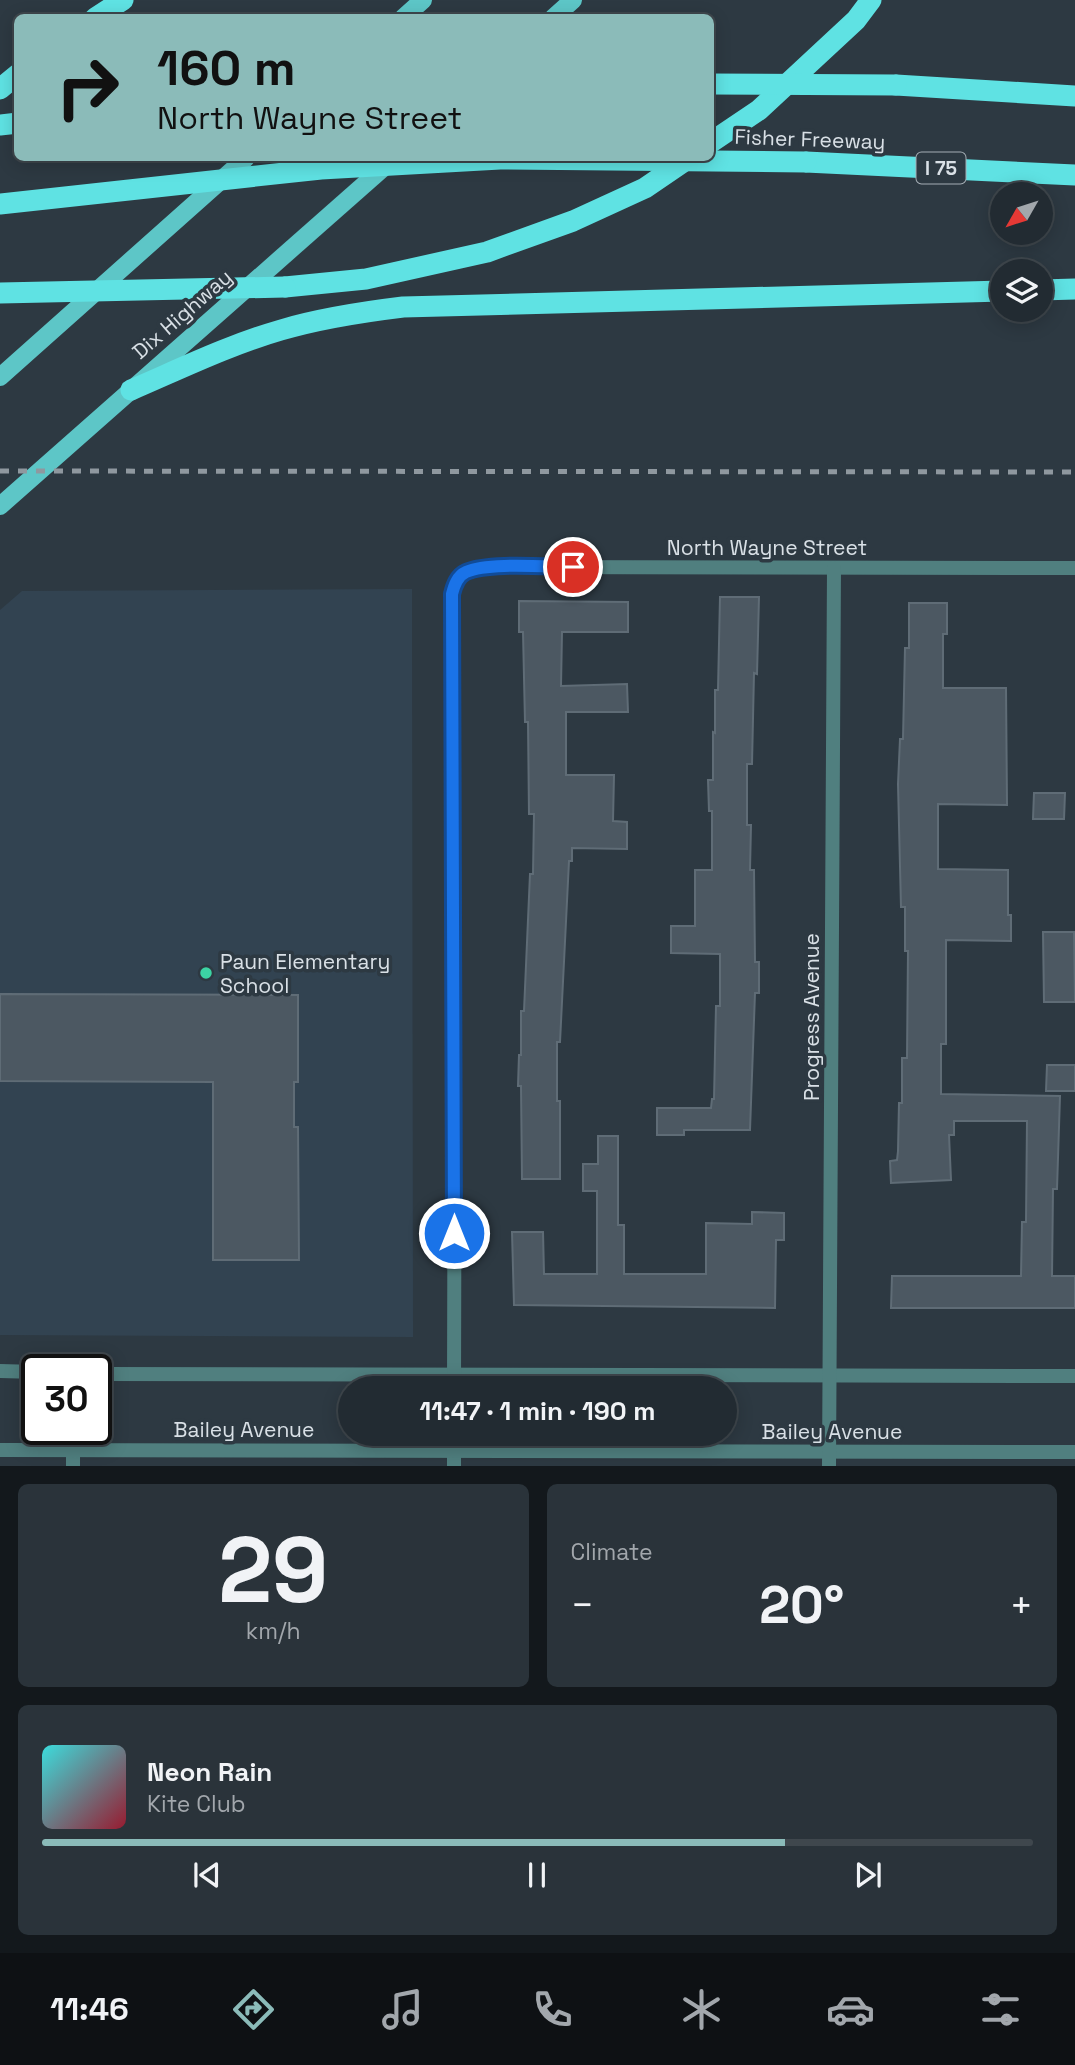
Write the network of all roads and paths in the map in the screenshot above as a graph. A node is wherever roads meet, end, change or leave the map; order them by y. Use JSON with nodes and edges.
{"nodes":[{"id":1,"x":123,"y":0,"type":"edge"},
{"id":2,"x":423,"y":0,"type":"edge"},
{"id":3,"x":573,"y":0,"type":"edge"},
{"id":4,"x":871,"y":0,"type":"edge"},
{"id":5,"x":100,"y":14,"type":"edge"},
{"id":6,"x":407,"y":14,"type":"edge"},
{"id":7,"x":557,"y":14,"type":"edge"},
{"id":8,"x":14,"y":77,"type":"edge"},
{"id":9,"x":714,"y":84,"type":"edge"},
{"id":10,"x":0,"y":89,"type":"edge"},
{"id":11,"x":1075,"y":96,"type":"edge"},
{"id":12,"x":714,"y":140,"type":"edge"},
{"id":13,"x":243,"y":161,"type":"edge"},
{"id":14,"x":391,"y":161,"type":"edge"},
{"id":15,"x":468,"y":161,"type":"edge"},
{"id":16,"x":646,"y":161,"type":"edge"},
{"id":17,"x":685,"y":161,"type":"edge"},
{"id":18,"x":1075,"y":175,"type":"edge"},
{"id":19,"x":0,"y":204,"type":"edge"},
{"id":20,"x":1075,"y":289,"type":"edge"},
{"id":21,"x":1053,"y":290,"type":"edge"},
{"id":22,"x":990,"y":291,"type":"edge"},
{"id":23,"x":0,"y":293,"type":"edge"},
{"id":24,"x":0,"y":377,"type":"edge"},
{"id":25,"x":131,"y":390,"type":"junction"},
{"id":26,"x":0,"y":506,"type":"edge"},
{"id":27,"x":834,"y":568,"type":"junction"},
{"id":28,"x":1075,"y":568,"type":"edge"},
{"id":29,"x":0,"y":1371,"type":"edge"},
{"id":30,"x":21,"y":1372,"type":"edge"},
{"id":31,"x":112,"y":1374,"type":"edge"},
{"id":32,"x":454,"y":1376,"type":"edge"},
{"id":33,"x":1075,"y":1376,"type":"edge"},
{"id":34,"x":831,"y":1377,"type":"junction"},
{"id":35,"x":737,"y":1378,"type":"edge"},
{"id":36,"x":338,"y":1379,"type":"edge"},
{"id":37,"x":73,"y":1445,"type":"edge"},
{"id":38,"x":454,"y":1446,"type":"edge"},
{"id":39,"x":0,"y":1450,"type":"edge"},
{"id":40,"x":454,"y":1450,"type":"junction"},
{"id":41,"x":73,"y":1451,"type":"junction"},
{"id":42,"x":1075,"y":1452,"type":"edge"},
{"id":43,"x":830,"y":1459,"type":"edge"},
{"id":44,"x":73,"y":1466,"type":"edge"},
{"id":45,"x":454,"y":1466,"type":"edge"}],
"edges":[{"from":1,"to":5,"type":"highway"},
{"from":2,"to":6,"type":"main road"},
{"from":3,"to":7,"type":"main road"},
{"from":4,"to":12,"type":"highway"},
{"from":8,"to":10,"type":"highway"},
{"from":9,"to":11,"type":"highway","bridge":true},
{"from":13,"to":24,"type":"main road"},
{"from":14,"to":25,"type":"main road","name":"Dix Highway"},
{"from":15,"to":19,"type":"highway","name":"Fisher Freeway","number":"I 75","bridge":true},
{"from":16,"to":18,"type":"highway","name":"Fisher Freeway","number":"I 75","bridge":true},
{"from":17,"to":23,"type":"highway","bridge":true},
{"from":20,"to":21,"type":"highway"},
{"from":22,"to":25,"type":"highway"},
{"from":25,"to":26,"type":"main road","name":"Dix Highway"},
{"from":27,"to":28,"type":"street","name":"North Wayne Street"},
{"from":27,"to":32,"type":"street","name":"North Wayne Street"},
{"from":27,"to":34,"type":"street","name":"Progress Avenue"},
{"from":29,"to":30,"type":"street"},
{"from":31,"to":36,"type":"street"},
{"from":33,"to":34,"type":"street"},
{"from":34,"to":35,"type":"street"},
{"from":34,"to":43,"type":"street","name":"Progress Avenue"},
{"from":37,"to":41,"type":"street"},
{"from":38,"to":40,"type":"street"},
{"from":39,"to":41,"type":"street","name":"Bailey Avenue"},
{"from":40,"to":41,"type":"street","name":"Bailey Avenue"},
{"from":40,"to":43,"type":"street","name":"Bailey Avenue"},
{"from":40,"to":45,"type":"street"},
{"from":41,"to":44,"type":"street"},
{"from":42,"to":43,"type":"street","name":"Bailey Avenue"}]}
